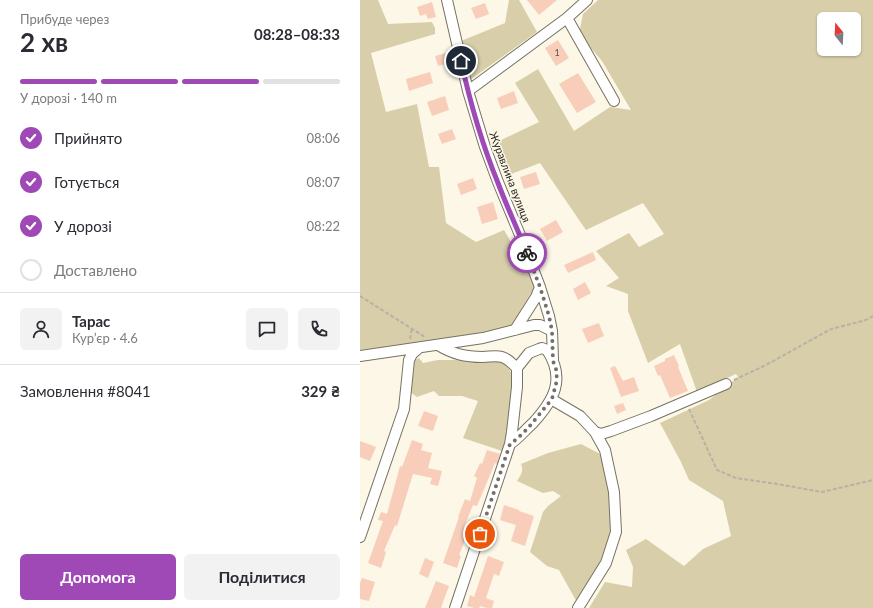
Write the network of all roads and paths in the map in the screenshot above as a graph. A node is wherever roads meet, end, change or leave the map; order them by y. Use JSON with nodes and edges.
{"nodes":[{"id":1,"x":447,"y":0,"type":"edge"},
{"id":2,"x":587,"y":0,"type":"edge"},
{"id":3,"x":567,"y":18,"type":"junction"},
{"id":4,"x":468,"y":91,"type":"junction"},
{"id":5,"x":614,"y":101,"type":"dead end"},
{"id":6,"x":540,"y":287,"type":"junction"},
{"id":7,"x":360,"y":296,"type":"edge"},
{"id":8,"x":873,"y":316,"type":"edge"},
{"id":9,"x":515,"y":330,"type":"junction"},
{"id":10,"x":552,"y":331,"type":"junction"},
{"id":11,"x":438,"y":345,"type":"junction"},
{"id":12,"x":419,"y":348,"type":"junction"},
{"id":13,"x":360,"y":356,"type":"edge"},
{"id":14,"x":553,"y":361,"type":"junction"},
{"id":15,"x":517,"y":368,"type":"junction"},
{"id":16,"x":726,"y":384,"type":"joint"},
{"id":17,"x":552,"y":399,"type":"junction"},
{"id":18,"x":685,"y":401,"type":"junction"},
{"id":19,"x":596,"y":432,"type":"junction"},
{"id":20,"x":510,"y":444,"type":"junction"},
{"id":21,"x":873,"y":480,"type":"edge"},
{"id":22,"x":360,"y":537,"type":"edge"},
{"id":23,"x":456,"y":608,"type":"edge"},
{"id":24,"x":578,"y":608,"type":"edge"}],
"edges":[{"from":1,"to":4,"type":"street","name":"Журавлина вулиця"},
{"from":2,"to":3,"type":"street"},
{"from":3,"to":4,"type":"street"},
{"from":3,"to":5,"type":"street"},
{"from":4,"to":6,"type":"street","name":"Журавлина вулиця"},
{"from":6,"to":9,"type":"street"},
{"from":6,"to":10,"type":"street","name":"Журавлина вулиця"},
{"from":7,"to":11,"type":"path"},
{"from":8,"to":16,"type":"path"},
{"from":9,"to":10,"type":"street"},
{"from":9,"to":11,"type":"street"},
{"from":10,"to":14,"type":"street","name":"Журавлина вулиця"},
{"from":11,"to":12,"type":"street"},
{"from":11,"to":15,"type":"street"},
{"from":12,"to":13,"type":"street"},
{"from":12,"to":22,"type":"street"},
{"from":14,"to":15,"type":"street"},
{"from":14,"to":17,"type":"street","name":"Журавлина вулиця"},
{"from":15,"to":20,"type":"street"},
{"from":16,"to":18,"type":"street"},
{"from":17,"to":19,"type":"street"},
{"from":17,"to":20,"type":"street"},
{"from":18,"to":19,"type":"street"},
{"from":18,"to":21,"type":"path"},
{"from":19,"to":24,"type":"street"},
{"from":20,"to":23,"type":"street"}]}
